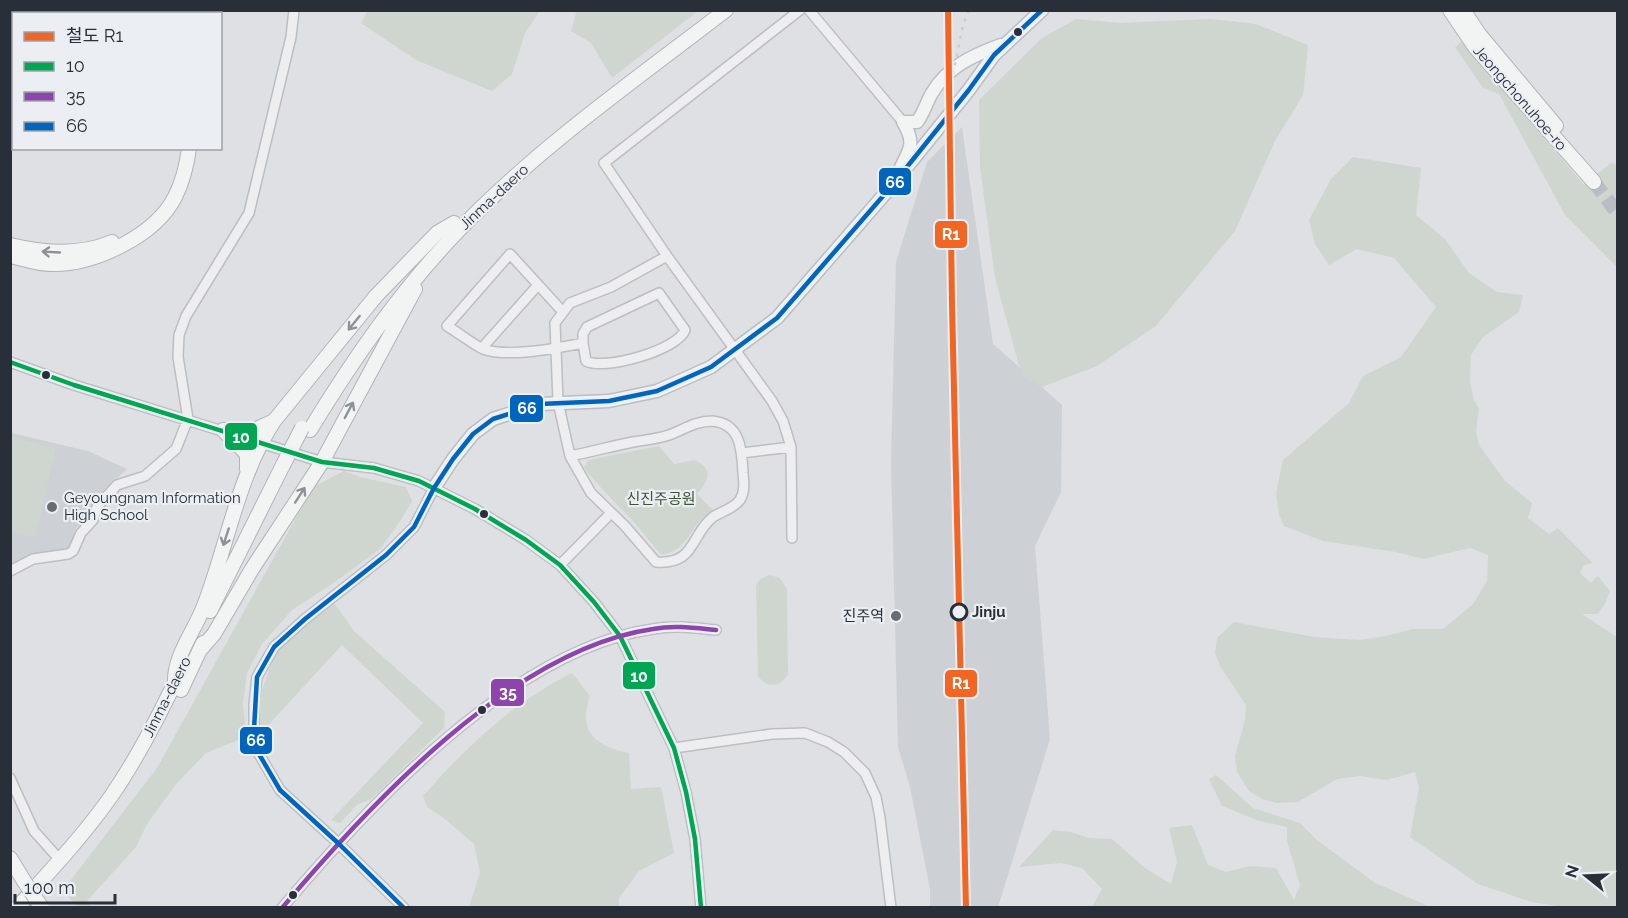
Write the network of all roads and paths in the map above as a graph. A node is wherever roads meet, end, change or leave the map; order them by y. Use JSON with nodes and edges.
{"nodes":[{"id":1,"x":294,"y":10,"type":"edge"},
{"id":2,"x":712,"y":10,"type":"edge"},
{"id":3,"x":726,"y":10,"type":"edge"},
{"id":4,"x":800,"y":10,"type":"edge"},
{"id":5,"x":809,"y":10,"type":"edge"},
{"id":6,"x":1042,"y":10,"type":"edge"},
{"id":7,"x":1450,"y":10,"type":"edge"},
{"id":8,"x":1463,"y":10,"type":"edge"},
{"id":9,"x":1005,"y":44,"type":"junction"},
{"id":10,"x":922,"y":115,"type":"junction"},
{"id":11,"x":903,"y":122,"type":"junction"},
{"id":12,"x":912,"y":143,"type":"junction"},
{"id":13,"x":181,"y":150,"type":"edge"},
{"id":14,"x":189,"y":150,"type":"edge"},
{"id":15,"x":890,"y":188,"type":"junction"},
{"id":16,"x":485,"y":204,"type":"junction"},
{"id":17,"x":454,"y":224,"type":"junction"},
{"id":18,"x":10,"y":245,"type":"edge"},
{"id":19,"x":10,"y":256,"type":"edge"},
{"id":20,"x":667,"y":256,"type":"junction"},
{"id":21,"x":538,"y":285,"type":"junction"},
{"id":22,"x":563,"y":312,"type":"junction"},
{"id":23,"x":583,"y":343,"type":"junction"},
{"id":24,"x":482,"y":348,"type":"junction"},
{"id":25,"x":556,"y":348,"type":"junction"},
{"id":26,"x":736,"y":349,"type":"junction"},
{"id":27,"x":10,"y":362,"type":"edge"},
{"id":28,"x":558,"y":402,"type":"junction"},
{"id":29,"x":188,"y":419,"type":"junction"},
{"id":30,"x":274,"y":421,"type":"junction"},
{"id":31,"x":306,"y":429,"type":"junction"},
{"id":32,"x":222,"y":430,"type":"junction"},
{"id":33,"x":260,"y":442,"type":"junction"},
{"id":34,"x":791,"y":447,"type":"junction"},
{"id":35,"x":742,"y":453,"type":"junction"},
{"id":36,"x":570,"y":456,"type":"junction"},
{"id":37,"x":322,"y":462,"type":"junction"},
{"id":38,"x":287,"y":466,"type":"junction"},
{"id":39,"x":247,"y":472,"type":"junction"},
{"id":40,"x":434,"y":488,"type":"junction"},
{"id":41,"x":611,"y":513,"type":"junction"},
{"id":42,"x":792,"y":538,"type":"dead end"},
{"id":43,"x":560,"y":565,"type":"junction"},
{"id":44,"x":10,"y":571,"type":"edge"},
{"id":45,"x":717,"y":630,"type":"dead end"},
{"id":46,"x":620,"y":636,"type":"junction"},
{"id":47,"x":200,"y":650,"type":"junction"},
{"id":48,"x":175,"y":682,"type":"junction"},
{"id":49,"x":674,"y":748,"type":"junction"},
{"id":50,"x":10,"y":778,"type":"edge"},
{"id":51,"x":338,"y":843,"type":"junction"},
{"id":52,"x":10,"y":858,"type":"edge"},
{"id":53,"x":60,"y":860,"type":"junction"},
{"id":54,"x":17,"y":908,"type":"edge"},
{"id":55,"x":29,"y":908,"type":"edge"},
{"id":56,"x":42,"y":908,"type":"edge"},
{"id":57,"x":282,"y":908,"type":"edge"},
{"id":58,"x":404,"y":908,"type":"edge"},
{"id":59,"x":702,"y":908,"type":"edge"},
{"id":60,"x":891,"y":908,"type":"edge"}],
"edges":[{"from":1,"to":29,"type":"street"},
{"from":2,"to":17,"type":"highway","name":"Jinma-daero"},
{"from":3,"to":16,"type":"highway","name":"Jinma-daero"},
{"from":4,"to":20,"type":"street"},
{"from":5,"to":11,"type":"street"},
{"from":6,"to":9,"type":"main road"},
{"from":7,"to":8,"type":"highway","name":"Jeongchonuhoe-ro"},
{"from":9,"to":10,"type":"main road"},
{"from":9,"to":15,"type":"main road"},
{"from":10,"to":11,"type":"main road"},
{"from":10,"to":12,"type":"main road"},
{"from":11,"to":12,"type":"main road"},
{"from":12,"to":15,"type":"main road"},
{"from":13,"to":18,"type":"highway","one_way":true},
{"from":14,"to":19,"type":"highway"},
{"from":15,"to":26,"type":"main road"},
{"from":16,"to":31,"type":"highway","name":"Jinma-daero"},
{"from":37,"to":16,"type":"highway","one_way":true},
{"from":17,"to":30,"type":"highway","one_way":true},
{"from":17,"to":31,"type":"highway","name":"Jinma-daero"},
{"from":20,"to":22,"type":"street"},
{"from":20,"to":26,"type":"street"},
{"from":21,"to":22,"type":"street"},
{"from":21,"to":24,"type":"street"},
{"from":21,"to":24,"type":"street"},
{"from":22,"to":25,"type":"street"},
{"from":23,"to":23,"type":"street"},
{"from":23,"to":25,"type":"street"},
{"from":24,"to":25,"type":"street"},
{"from":25,"to":28,"type":"street"},
{"from":26,"to":28,"type":"main road"},
{"from":26,"to":34,"type":"street"},
{"from":27,"to":29,"type":"street"},
{"from":28,"to":36,"type":"street"},
{"from":28,"to":40,"type":"main road"},
{"from":29,"to":32,"type":"street"},
{"from":29,"to":44,"type":"street"},
{"from":30,"to":32,"type":"highway"},
{"from":30,"to":33,"type":"highway"},
{"from":31,"to":38,"type":"highway","bridge":true},
{"from":32,"to":33,"type":"street"},
{"from":32,"to":39,"type":"highway"},
{"from":33,"to":37,"type":"street"},
{"from":33,"to":39,"type":"highway"},
{"from":34,"to":35,"type":"street"},
{"from":34,"to":42,"type":"street"},
{"from":35,"to":36,"type":"street"},
{"from":35,"to":41,"type":"street"},
{"from":36,"to":41,"type":"street"},
{"from":37,"to":40,"type":"street"},
{"from":47,"to":37,"type":"highway","one_way":true},
{"from":38,"to":47,"type":"highway","name":"Jinma-daero"},
{"from":38,"to":48,"type":"highway","name":"Jinma-daero"},
{"from":39,"to":48,"type":"highway","one_way":true},
{"from":40,"to":43,"type":"street"},
{"from":40,"to":51,"type":"street"},
{"from":41,"to":43,"type":"street"},
{"from":43,"to":46,"type":"street"},
{"from":45,"to":46,"type":"street"},
{"from":46,"to":49,"type":"street"},
{"from":46,"to":51,"type":"street"},
{"from":47,"to":55,"type":"highway","name":"Jinma-daero"},
{"from":48,"to":53,"type":"highway","name":"Jinma-daero"},
{"from":49,"to":59,"type":"street"},
{"from":49,"to":60,"type":"street"},
{"from":50,"to":53,"type":"street"},
{"from":51,"to":57,"type":"street"},
{"from":51,"to":58,"type":"street"},
{"from":52,"to":56,"type":"highway","bridge":true},
{"from":53,"to":54,"type":"highway","name":"Jinma-daero"}]}
